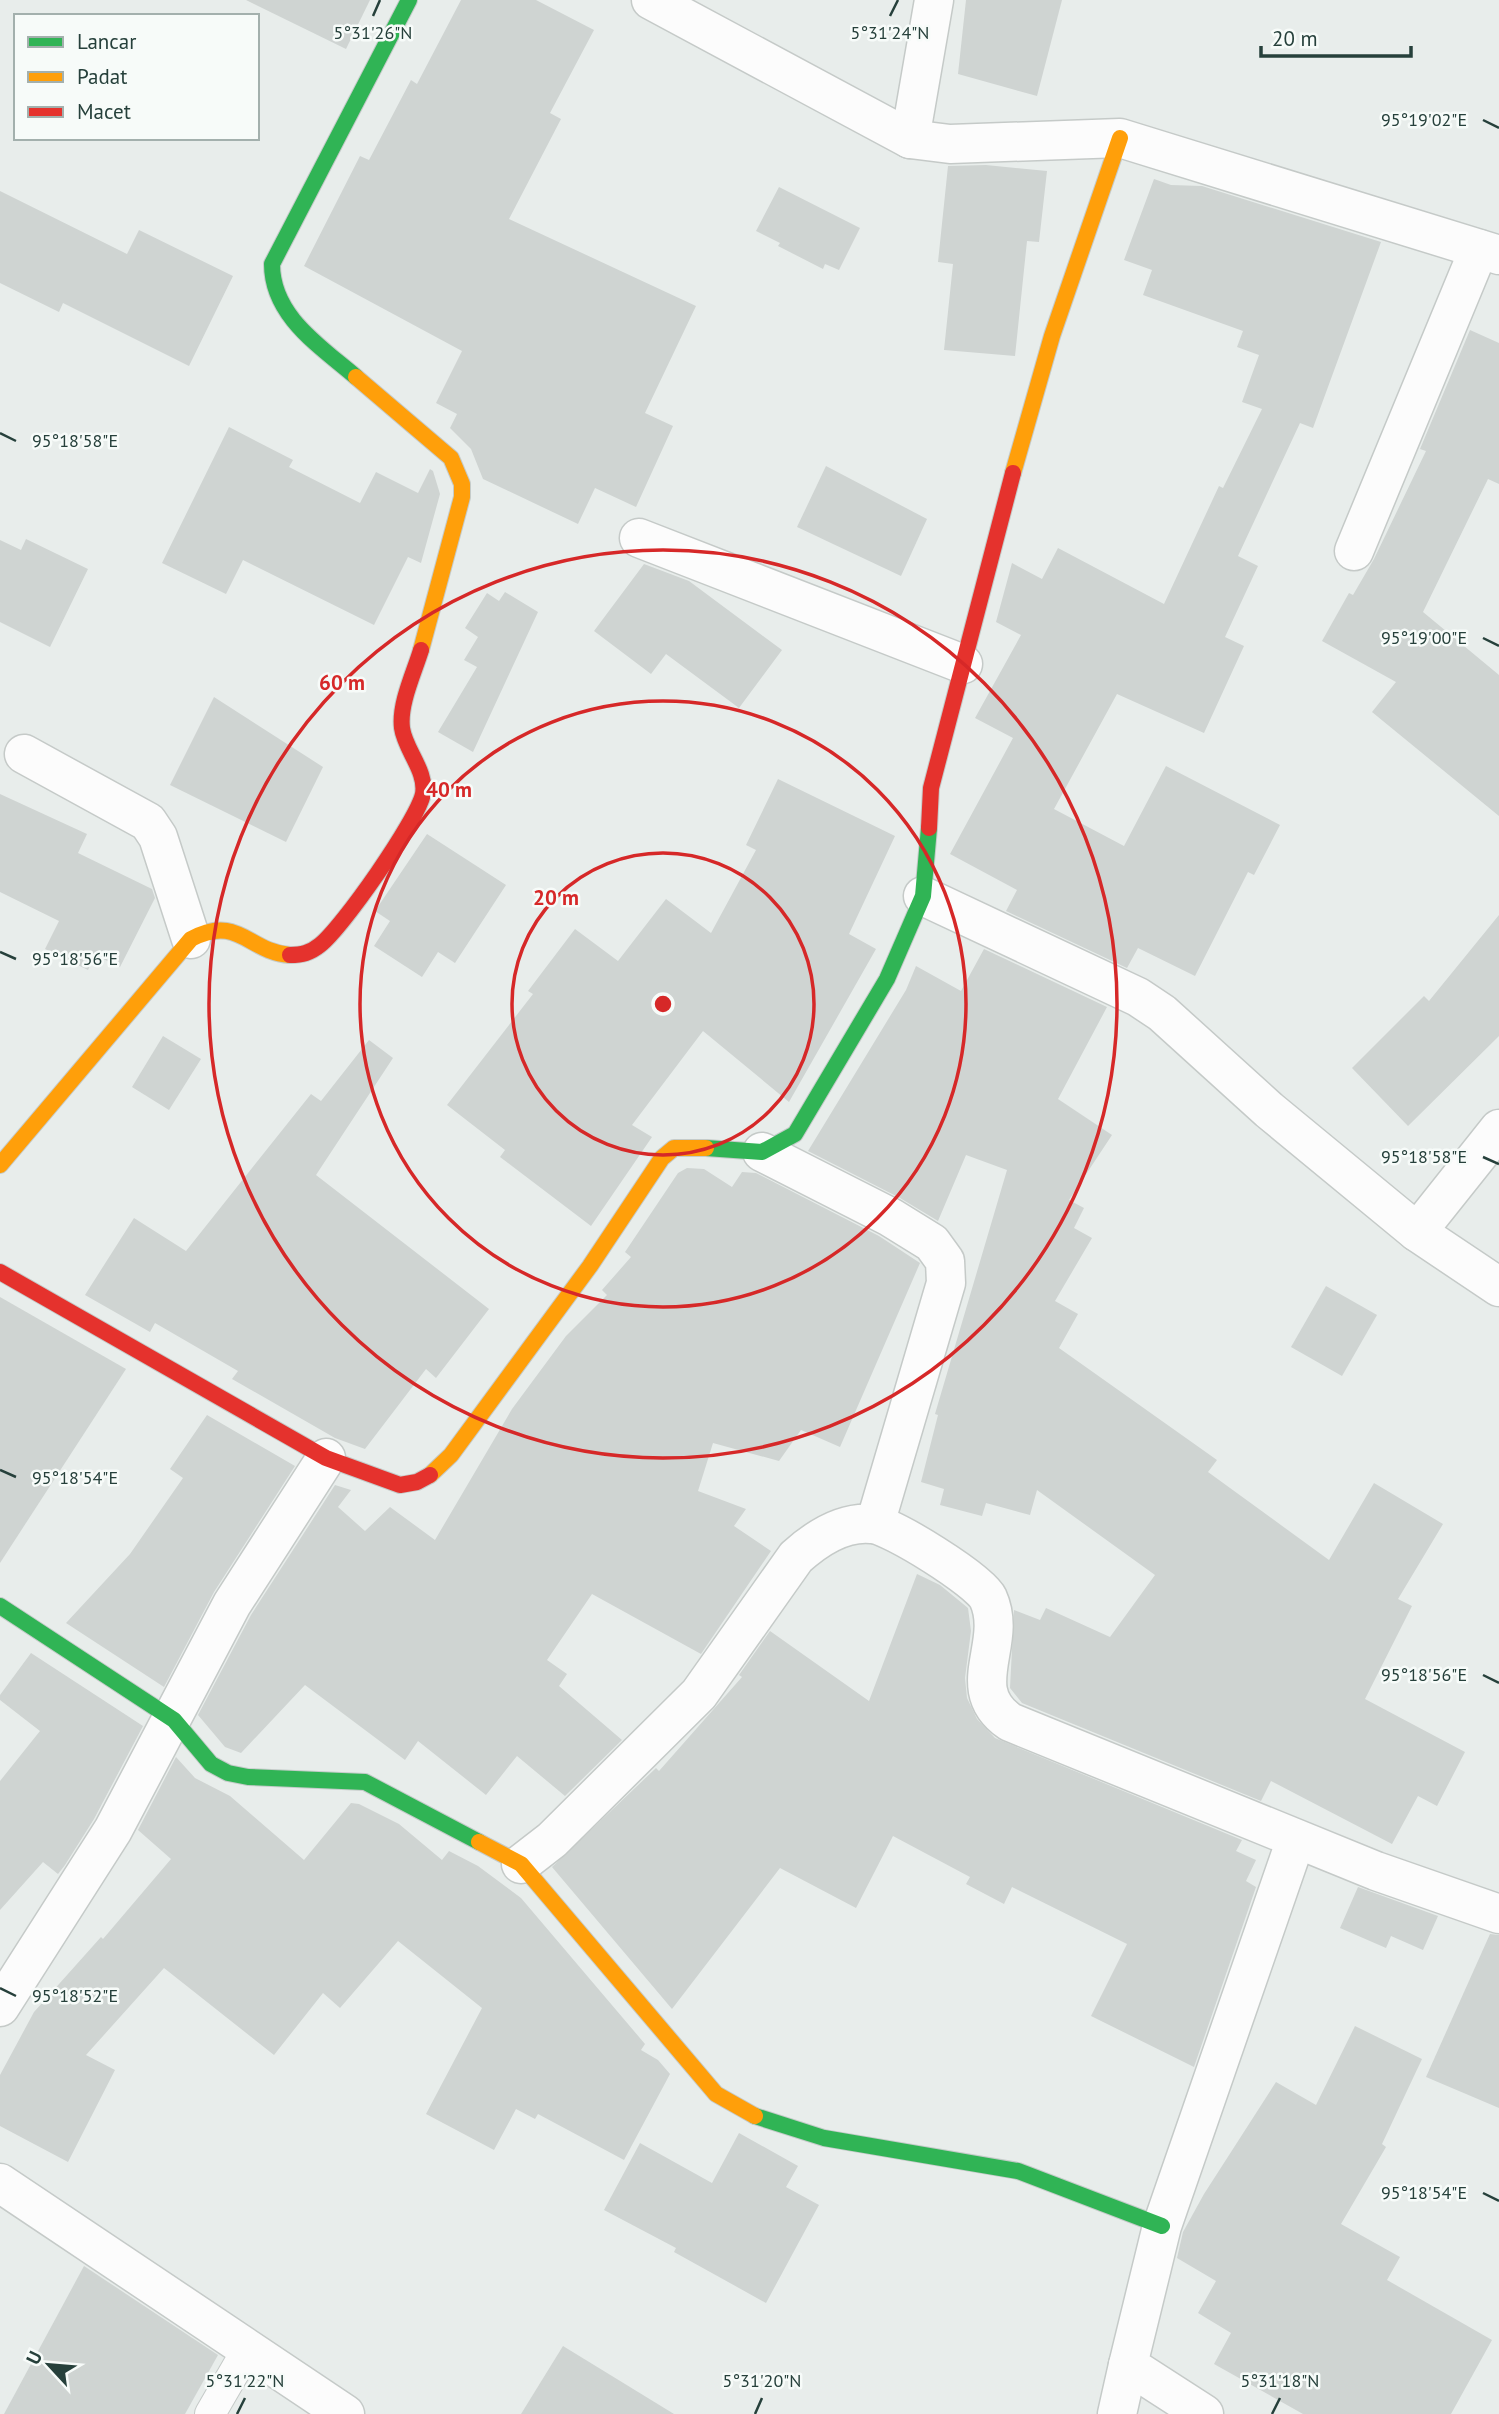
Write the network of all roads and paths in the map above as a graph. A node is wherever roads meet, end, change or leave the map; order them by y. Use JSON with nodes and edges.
{"nodes":[{"id":1,"x":409,"y":0,"type":"edge"},
{"id":2,"x":651,"y":0,"type":"edge"},
{"id":3,"x":933,"y":0,"type":"edge"},
{"id":4,"x":911,"y":138,"type":"junction"},
{"id":5,"x":1120,"y":138,"type":"junction"},
{"id":6,"x":1489,"y":252,"type":"edge"},
{"id":7,"x":639,"y":538,"type":"dead end"},
{"id":8,"x":1354,"y":551,"type":"dead end"},
{"id":9,"x":963,"y":664,"type":"junction"},
{"id":10,"x":24,"y":754,"type":"dead end"},
{"id":11,"x":923,"y":896,"type":"junction"},
{"id":12,"x":191,"y":939,"type":"junction"},
{"id":13,"x":1499,"y":1129,"type":"edge"},
{"id":14,"x":762,"y":1152,"type":"junction"},
{"id":15,"x":0,"y":1164,"type":"edge"},
{"id":16,"x":1417,"y":1232,"type":"junction"},
{"id":17,"x":0,"y":1272,"type":"edge"},
{"id":18,"x":1499,"y":1287,"type":"edge"},
{"id":19,"x":326,"y":1458,"type":"junction"},
{"id":20,"x":876,"y":1524,"type":"junction"},
{"id":21,"x":0,"y":1606,"type":"edge"},
{"id":22,"x":174,"y":1720,"type":"junction"},
{"id":23,"x":1296,"y":1839,"type":"junction"},
{"id":24,"x":521,"y":1864,"type":"junction"},
{"id":25,"x":1499,"y":1914,"type":"edge"},
{"id":26,"x":0,"y":2007,"type":"edge"},
{"id":27,"x":0,"y":2183,"type":"edge"},
{"id":28,"x":1162,"y":2226,"type":"junction"},
{"id":29,"x":247,"y":2350,"type":"junction"},
{"id":30,"x":1128,"y":2365,"type":"junction"},
{"id":31,"x":210,"y":2414,"type":"edge"},
{"id":32,"x":345,"y":2414,"type":"edge"},
{"id":33,"x":1117,"y":2414,"type":"edge"},
{"id":34,"x":1204,"y":2414,"type":"edge"}],
"edges":[{"from":1,"to":12,"type":"street"},
{"from":2,"to":4,"type":"street"},
{"from":3,"to":4,"type":"street"},
{"from":4,"to":5,"type":"street"},
{"from":5,"to":6,"type":"street"},
{"from":5,"to":9,"type":"street"},
{"from":6,"to":8,"type":"street"},
{"from":7,"to":9,"type":"street"},
{"from":9,"to":11,"type":"street"},
{"from":10,"to":12,"type":"street"},
{"from":11,"to":14,"type":"street"},
{"from":11,"to":16,"type":"street"},
{"from":12,"to":15,"type":"street"},
{"from":13,"to":16,"type":"street"},
{"from":14,"to":19,"type":"street"},
{"from":14,"to":20,"type":"street"},
{"from":16,"to":18,"type":"street"},
{"from":17,"to":19,"type":"street"},
{"from":19,"to":22,"type":"street"},
{"from":20,"to":23,"type":"street"},
{"from":20,"to":24,"type":"street"},
{"from":21,"to":22,"type":"street"},
{"from":22,"to":24,"type":"street"},
{"from":22,"to":26,"type":"street"},
{"from":23,"to":25,"type":"street"},
{"from":23,"to":28,"type":"street"},
{"from":24,"to":28,"type":"street"},
{"from":27,"to":29,"type":"street"},
{"from":28,"to":30,"type":"street"},
{"from":29,"to":31,"type":"lane"},
{"from":29,"to":32,"type":"street"},
{"from":30,"to":33,"type":"street"},
{"from":30,"to":34,"type":"street"}]}
